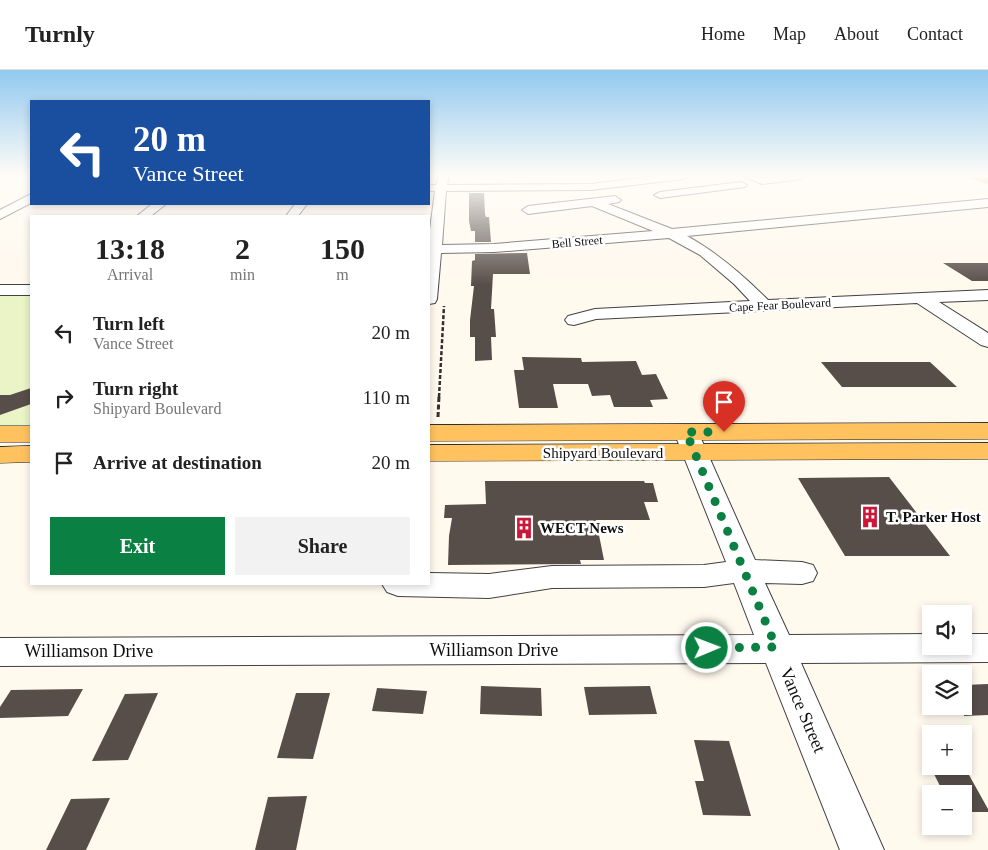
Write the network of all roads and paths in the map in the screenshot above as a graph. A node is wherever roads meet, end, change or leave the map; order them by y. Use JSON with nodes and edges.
{"nodes":[{"id":1,"x":435,"y":212,"type":"edge"},
{"id":2,"x":617,"y":212,"type":"edge"},
{"id":3,"x":896,"y":212,"type":"edge"},
{"id":4,"x":902,"y":212,"type":"edge"},
{"id":5,"x":841,"y":217,"type":"junction"},
{"id":6,"x":930,"y":222,"type":"dead end"},
{"id":7,"x":876,"y":228,"type":"dead end"},
{"id":8,"x":670,"y":234,"type":"junction"},
{"id":9,"x":432,"y":245,"type":"edge"},
{"id":10,"x":430,"y":281,"type":"edge"},
{"id":11,"x":0,"y":290,"type":"edge"},
{"id":12,"x":30,"y":290,"type":"edge"},
{"id":13,"x":988,"y":295,"type":"edge"},
{"id":14,"x":922,"y":298,"type":"junction"},
{"id":15,"x":444,"y":305,"type":"dead end"},
{"id":16,"x":764,"y":306,"type":"junction"},
{"id":17,"x":574,"y":320,"type":"dead end"},
{"id":18,"x":988,"y":341,"type":"edge"},
{"id":19,"x":434,"y":427,"type":"edge"},
{"id":20,"x":988,"y":431,"type":"edge"},
{"id":21,"x":0,"y":434,"type":"edge"},
{"id":22,"x":30,"y":434,"type":"edge"},
{"id":23,"x":691,"y":442,"type":"junction"},
{"id":24,"x":988,"y":451,"type":"edge"},
{"id":25,"x":430,"y":453,"type":"edge"},
{"id":26,"x":30,"y":454,"type":"edge"},
{"id":27,"x":0,"y":455,"type":"edge"},
{"id":28,"x":744,"y":572,"type":"junction"},
{"id":29,"x":802,"y":573,"type":"dead end"},
{"id":30,"x":430,"y":585,"type":"edge"},
{"id":31,"x":776,"y":647,"type":"junction"},
{"id":32,"x":988,"y":648,"type":"edge"},
{"id":33,"x":0,"y":652,"type":"edge"},
{"id":34,"x":862,"y":850,"type":"edge"}],
"edges":[{"from":1,"to":9,"type":"street"},
{"from":2,"to":8,"type":"street"},
{"from":3,"to":5,"type":"street","name":"Bell Street"},
{"from":4,"to":6,"type":"street"},
{"from":5,"to":7,"type":"street"},
{"from":5,"to":8,"type":"street","name":"Bell Street"},
{"from":8,"to":9,"type":"street","name":"Bell Street"},
{"from":8,"to":16,"type":"street"},
{"from":9,"to":10,"type":"street"},
{"from":11,"to":12,"type":"street"},
{"from":13,"to":14,"type":"street","name":"Cape Fear Boulevard"},
{"from":14,"to":16,"type":"street","name":"Cape Fear Boulevard"},
{"from":14,"to":18,"type":"street"},
{"from":15,"to":19,"type":"path"},
{"from":16,"to":17,"type":"street","name":"Cape Fear Boulevard"},
{"from":19,"to":23,"type":"main road","name":"Shipyard Boulevard"},
{"from":20,"to":23,"type":"main road","name":"Shipyard Boulevard"},
{"from":21,"to":22,"type":"main road"},
{"from":23,"to":24,"type":"main road","name":"Shipyard Boulevard"},
{"from":23,"to":25,"type":"main road","name":"Shipyard Boulevard"},
{"from":23,"to":28,"type":"street","name":"Vance Street"},
{"from":26,"to":27,"type":"main road"},
{"from":28,"to":29,"type":"street"},
{"from":28,"to":30,"type":"street"},
{"from":28,"to":31,"type":"street","name":"Vance Street"},
{"from":31,"to":32,"type":"street","name":"Williamson Drive"},
{"from":31,"to":33,"type":"street","name":"Williamson Drive"},
{"from":31,"to":34,"type":"street","name":"Vance Street"}]}
